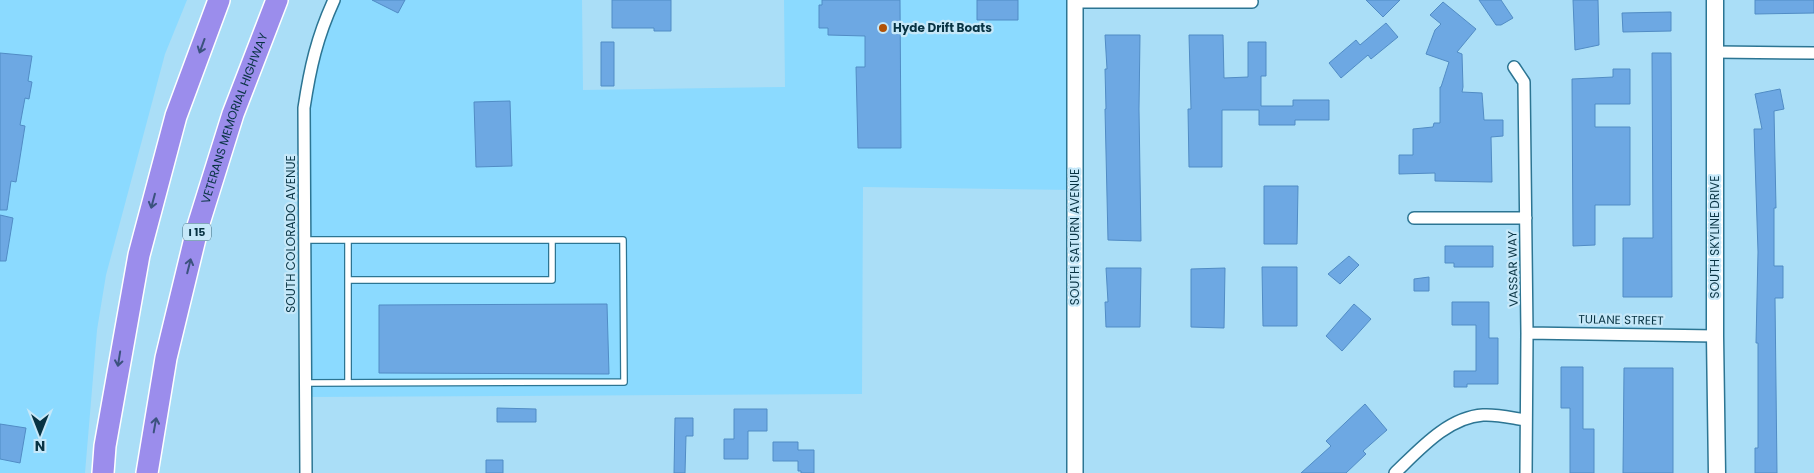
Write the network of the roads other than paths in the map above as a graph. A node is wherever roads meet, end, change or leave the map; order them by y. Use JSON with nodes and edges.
{"nodes":[{"id":1,"x":219,"y":0,"type":"edge"},
{"id":2,"x":277,"y":0,"type":"edge"},
{"id":3,"x":334,"y":0,"type":"edge"},
{"id":4,"x":1715,"y":0,"type":"edge"},
{"id":5,"x":1075,"y":1,"type":"edge"},
{"id":6,"x":1252,"y":2,"type":"dead end"},
{"id":7,"x":1715,"y":52,"type":"junction"},
{"id":8,"x":1814,"y":53,"type":"edge"},
{"id":9,"x":1514,"y":67,"type":"dead end"},
{"id":10,"x":1414,"y":218,"type":"dead end"},
{"id":11,"x":1526,"y":218,"type":"junction"},
{"id":12,"x":304,"y":240,"type":"junction"},
{"id":13,"x":348,"y":240,"type":"junction"},
{"id":14,"x":552,"y":240,"type":"junction"},
{"id":15,"x":348,"y":280,"type":"junction"},
{"id":16,"x":1527,"y":333,"type":"junction"},
{"id":17,"x":1715,"y":336,"type":"junction"},
{"id":18,"x":306,"y":383,"type":"junction"},
{"id":19,"x":348,"y":383,"type":"junction"},
{"id":20,"x":1526,"y":420,"type":"junction"},
{"id":21,"x":103,"y":473,"type":"edge"},
{"id":22,"x":147,"y":473,"type":"edge"},
{"id":23,"x":306,"y":473,"type":"edge"},
{"id":24,"x":1075,"y":473,"type":"edge"},
{"id":25,"x":1394,"y":473,"type":"edge"},
{"id":26,"x":1526,"y":473,"type":"edge"},
{"id":27,"x":1717,"y":473,"type":"edge"}],
"edges":[{"from":1,"to":21,"type":"highway","one_way":true},
{"from":22,"to":2,"type":"highway","name":"VETERANS MEMORIAL HIGHWAY","number":"I 15","one_way":true},
{"from":3,"to":12,"type":"street","name":"SOUTH COLORADO AVENUE"},
{"from":4,"to":7,"type":"main road","name":"SOUTH SKYLINE DRIVE"},
{"from":5,"to":6,"type":"street"},
{"from":5,"to":24,"type":"street","name":"SOUTH SATURN AVENUE"},
{"from":7,"to":8,"type":"street"},
{"from":7,"to":17,"type":"main road","name":"SOUTH SKYLINE DRIVE"},
{"from":9,"to":11,"type":"street","name":"VASSAR WAY"},
{"from":10,"to":11,"type":"street"},
{"from":11,"to":16,"type":"street","name":"VASSAR WAY"},
{"from":12,"to":13,"type":"lane"},
{"from":12,"to":18,"type":"street","name":"SOUTH COLORADO AVENUE"},
{"from":13,"to":14,"type":"lane"},
{"from":13,"to":15,"type":"lane"},
{"from":14,"to":15,"type":"lane"},
{"from":14,"to":19,"type":"lane"},
{"from":15,"to":19,"type":"lane"},
{"from":16,"to":17,"type":"street","name":"TULANE STREET"},
{"from":16,"to":20,"type":"street","name":"VASSAR WAY"},
{"from":17,"to":27,"type":"main road","name":"SOUTH SKYLINE DRIVE"},
{"from":18,"to":19,"type":"lane"},
{"from":18,"to":23,"type":"street","name":"SOUTH COLORADO AVENUE"},
{"from":20,"to":25,"type":"street"},
{"from":20,"to":26,"type":"street","name":"VASSAR WAY"}]}
